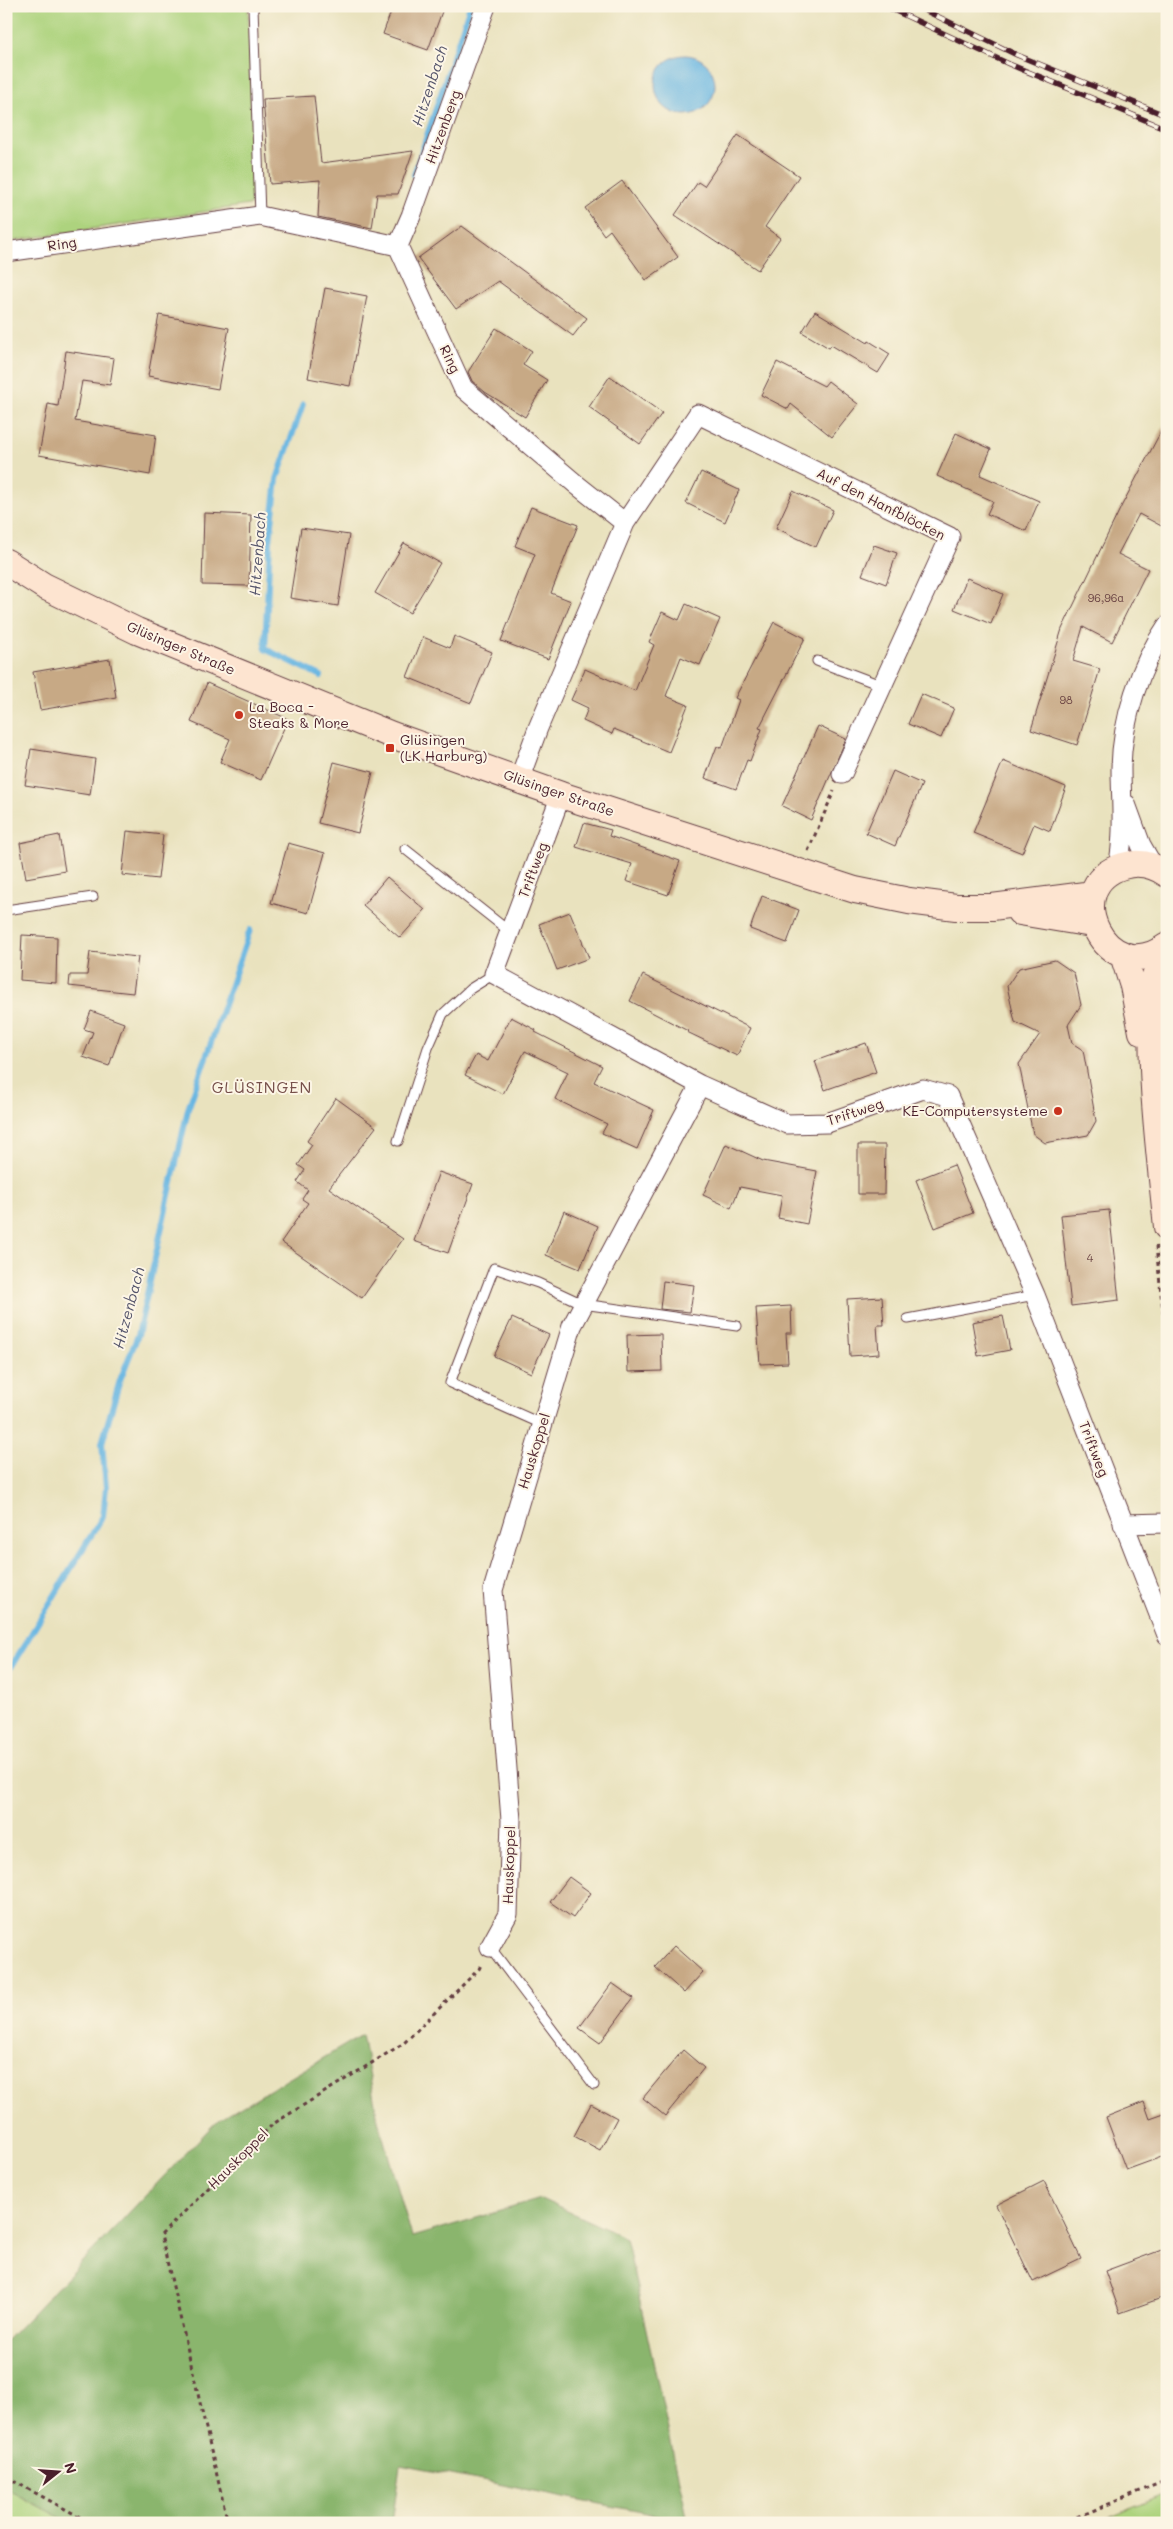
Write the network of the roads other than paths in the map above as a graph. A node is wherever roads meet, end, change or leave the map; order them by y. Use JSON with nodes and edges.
{"nodes":[{"id":1,"x":253,"y":6,"type":"edge"},
{"id":2,"x":486,"y":6,"type":"edge"},
{"id":3,"x":260,"y":216,"type":"junction"},
{"id":4,"x":398,"y":246,"type":"junction"},
{"id":5,"x":6,"y":252,"type":"edge"},
{"id":6,"x":625,"y":522,"type":"junction"},
{"id":7,"x":6,"y":562,"type":"edge"},
{"id":8,"x":1167,"y":626,"type":"edge"},
{"id":9,"x":817,"y":661,"type":"dead end"},
{"id":10,"x":883,"y":686,"type":"junction"},
{"id":11,"x":842,"y":774,"type":"road end"},
{"id":12,"x":519,"y":780,"type":"junction"},
{"id":13,"x":1121,"y":788,"type":"junction"},
{"id":14,"x":561,"y":794,"type":"junction"},
{"id":15,"x":405,"y":849,"type":"dead end"},
{"id":16,"x":1118,"y":867,"type":"junction"},
{"id":17,"x":1160,"y":870,"type":"edge"},
{"id":18,"x":1093,"y":894,"type":"junction"},
{"id":19,"x":93,"y":897,"type":"dead end"},
{"id":20,"x":992,"y":907,"type":"junction"},
{"id":21,"x":6,"y":910,"type":"edge"},
{"id":22,"x":1092,"y":924,"type":"junction"},
{"id":23,"x":510,"y":932,"type":"junction"},
{"id":24,"x":1163,"y":949,"type":"edge"},
{"id":25,"x":1123,"y":955,"type":"junction"},
{"id":26,"x":494,"y":974,"type":"junction"},
{"id":27,"x":700,"y":1085,"type":"junction"},
{"id":28,"x":1155,"y":1100,"type":"junction"},
{"id":29,"x":398,"y":1140,"type":"dead end"},
{"id":30,"x":1167,"y":1226,"type":"edge"},
{"id":31,"x":1035,"y":1295,"type":"junction"},
{"id":32,"x":584,"y":1304,"type":"junction"},
{"id":33,"x":908,"y":1319,"type":"dead end"},
{"id":34,"x":737,"y":1326,"type":"dead end"},
{"id":35,"x":542,"y":1424,"type":"junction"},
{"id":36,"x":1167,"y":1523,"type":"edge"},
{"id":37,"x":1123,"y":1524,"type":"junction"},
{"id":38,"x":1167,"y":1635,"type":"edge"},
{"id":39,"x":490,"y":1947,"type":"joint"},
{"id":40,"x":594,"y":2085,"type":"dead end"}],
"edges":[{"from":1,"to":3,"type":"lane"},
{"from":2,"to":4,"type":"street","name":"Hitzenberg"},
{"from":3,"to":4,"type":"street","name":"Ring"},
{"from":3,"to":5,"type":"street","name":"Ring"},
{"from":4,"to":6,"type":"street","name":"Ring"},
{"from":6,"to":10,"type":"street","name":"Auf den Hanfblöcken"},
{"from":6,"to":12,"type":"street"},
{"from":7,"to":12,"type":"street","name":"Glüsinger Straße"},
{"from":8,"to":13,"type":"street"},
{"from":9,"to":10,"type":"lane"},
{"from":10,"to":11,"type":"street","name":"Auf den Hanfblöcken"},
{"from":12,"to":14,"type":"street","name":"Glüsinger Straße"},
{"from":13,"to":16,"type":"street"},
{"from":13,"to":17,"type":"street"},
{"from":14,"to":20,"type":"street","name":"Glüsinger Straße"},
{"from":14,"to":23,"type":"street","name":"Triftweg"},
{"from":15,"to":23,"type":"lane"},
{"from":16,"to":17,"type":"street"},
{"from":16,"to":18,"type":"street"},
{"from":18,"to":20,"type":"street","name":"Glüsinger Straße"},
{"from":18,"to":22,"type":"street"},
{"from":19,"to":21,"type":"lane"},
{"from":20,"to":22,"type":"street","name":"Glüsinger Straße"},
{"from":22,"to":25,"type":"street"},
{"from":23,"to":26,"type":"street","name":"Triftweg"},
{"from":24,"to":25,"type":"street"},
{"from":24,"to":28,"type":"street"},
{"from":25,"to":28,"type":"street"},
{"from":26,"to":27,"type":"street","name":"Triftweg"},
{"from":26,"to":29,"type":"lane"},
{"from":27,"to":31,"type":"street","name":"Triftweg"},
{"from":27,"to":32,"type":"street","name":"Hauskoppel"},
{"from":28,"to":30,"type":"street"},
{"from":31,"to":33,"type":"lane"},
{"from":31,"to":37,"type":"street","name":"Triftweg"},
{"from":32,"to":34,"type":"lane"},
{"from":32,"to":35,"type":"street","name":"Hauskoppel"},
{"from":32,"to":35,"type":"lane"},
{"from":35,"to":39,"type":"street","name":"Hauskoppel"},
{"from":36,"to":37,"type":"street"},
{"from":37,"to":38,"type":"street","name":"Triftweg"},
{"from":39,"to":40,"type":"lane"}]}
